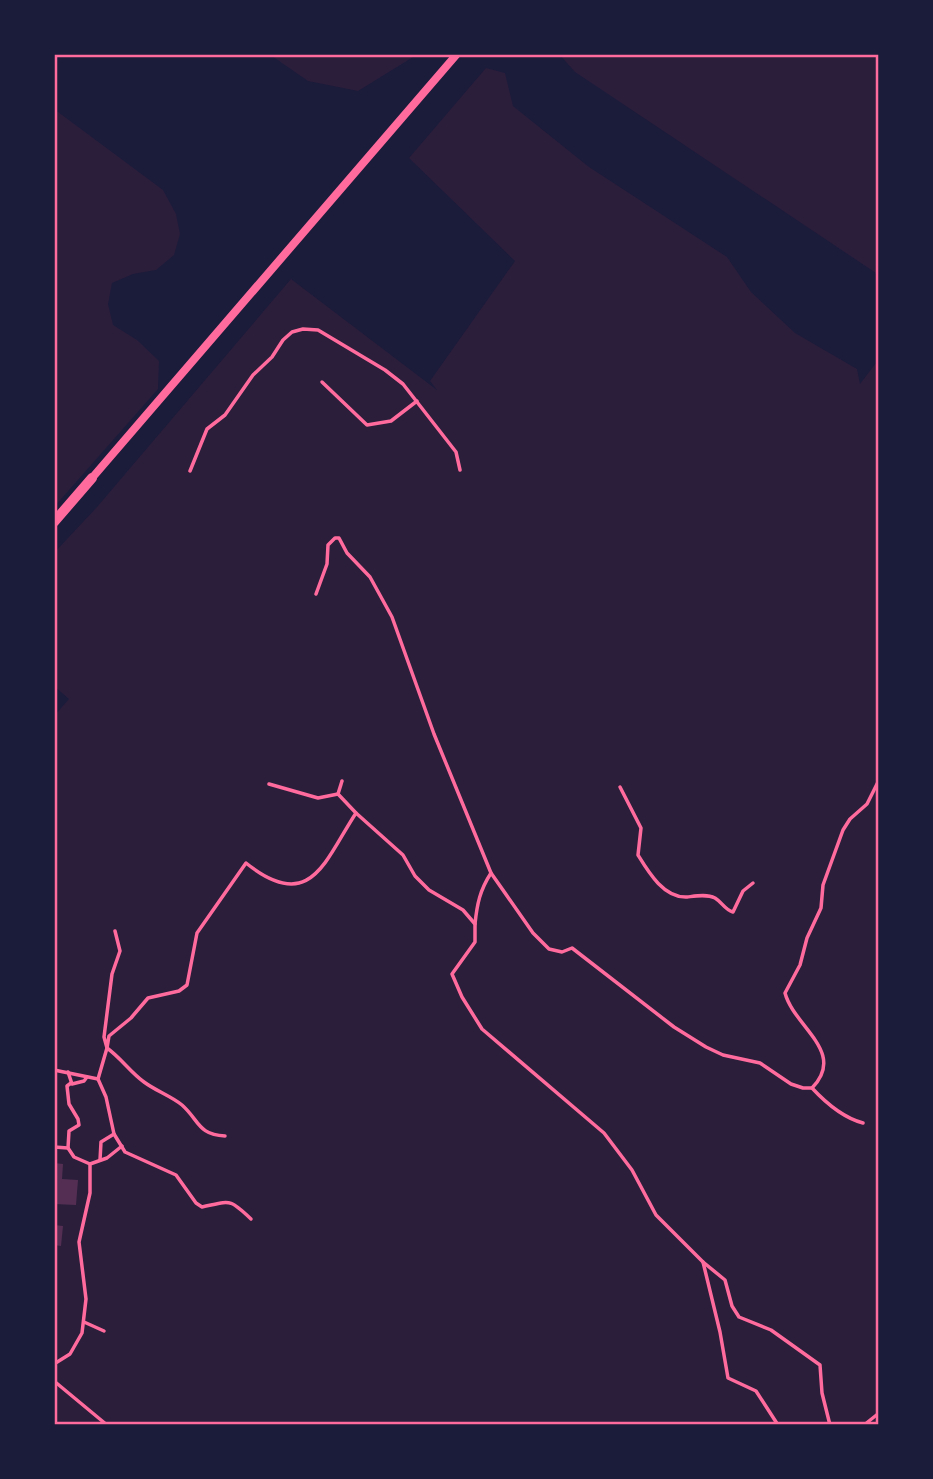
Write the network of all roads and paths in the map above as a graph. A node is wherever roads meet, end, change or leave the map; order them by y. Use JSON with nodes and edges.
{"nodes":[{"id":1,"x":457,"y":54,"type":"edge"},
{"id":2,"x":322,"y":382,"type":"dead end"},
{"id":3,"x":417,"y":401,"type":"junction"},
{"id":4,"x":460,"y":470,"type":"dead end"},
{"id":5,"x":190,"y":471,"type":"dead end"},
{"id":6,"x":92,"y":478,"type":"joint"},
{"id":7,"x":54,"y":522,"type":"edge"},
{"id":8,"x":316,"y":594,"type":"dead end"},
{"id":9,"x":879,"y":780,"type":"edge"},
{"id":10,"x":342,"y":781,"type":"dead end"},
{"id":11,"x":269,"y":784,"type":"dead end"},
{"id":12,"x":620,"y":787,"type":"dead end"},
{"id":13,"x":338,"y":794,"type":"junction"},
{"id":14,"x":356,"y":813,"type":"junction"},
{"id":15,"x":491,"y":873,"type":"junction"},
{"id":16,"x":753,"y":883,"type":"dead end"},
{"id":17,"x":475,"y":924,"type":"junction"},
{"id":18,"x":115,"y":931,"type":"dead end"},
{"id":19,"x":107,"y":1048,"type":"junction"},
{"id":20,"x":54,"y":1070,"type":"edge"},
{"id":21,"x":68,"y":1072,"type":"junction"},
{"id":22,"x":87,"y":1077,"type":"junction"},
{"id":23,"x":98,"y":1079,"type":"junction"},
{"id":24,"x":71,"y":1083,"type":"junction"},
{"id":25,"x":812,"y":1088,"type":"junction"},
{"id":26,"x":863,"y":1123,"type":"dead end"},
{"id":27,"x":114,"y":1134,"type":"junction"},
{"id":28,"x":225,"y":1136,"type":"dead end"},
{"id":29,"x":122,"y":1146,"type":"junction"},
{"id":30,"x":54,"y":1147,"type":"edge"},
{"id":31,"x":68,"y":1148,"type":"junction"},
{"id":32,"x":100,"y":1160,"type":"junction"},
{"id":33,"x":90,"y":1164,"type":"junction"},
{"id":34,"x":251,"y":1219,"type":"dead end"},
{"id":35,"x":703,"y":1262,"type":"junction"},
{"id":36,"x":84,"y":1322,"type":"junction"},
{"id":37,"x":104,"y":1331,"type":"dead end"},
{"id":38,"x":54,"y":1364,"type":"edge"},
{"id":39,"x":54,"y":1381,"type":"edge"},
{"id":40,"x":879,"y":1413,"type":"edge"},
{"id":41,"x":107,"y":1425,"type":"edge"},
{"id":42,"x":778,"y":1425,"type":"edge"},
{"id":43,"x":830,"y":1425,"type":"edge"},
{"id":44,"x":864,"y":1425,"type":"edge"}],
"edges":[{"from":1,"to":6,"type":"street"},
{"from":2,"to":3,"type":"lane"},
{"from":3,"to":4,"type":"lane"},
{"from":3,"to":5,"type":"lane"},
{"from":6,"to":7,"type":"main road"},
{"from":8,"to":15,"type":"lane"},
{"from":9,"to":25,"type":"lane"},
{"from":10,"to":13,"type":"lane"},
{"from":11,"to":13,"type":"lane"},
{"from":12,"to":16,"type":"lane"},
{"from":13,"to":14,"type":"lane"},
{"from":14,"to":17,"type":"lane"},
{"from":14,"to":19,"type":"lane"},
{"from":15,"to":17,"type":"lane"},
{"from":15,"to":25,"type":"lane"},
{"from":17,"to":35,"type":"lane"},
{"from":18,"to":19,"type":"lane"},
{"from":19,"to":23,"type":"lane"},
{"from":19,"to":28,"type":"lane"},
{"from":20,"to":21,"type":"lane"},
{"from":21,"to":22,"type":"lane"},
{"from":21,"to":24,"type":"lane"},
{"from":22,"to":23,"type":"lane"},
{"from":22,"to":24,"type":"lane"},
{"from":23,"to":27,"type":"lane"},
{"from":24,"to":31,"type":"lane"},
{"from":25,"to":26,"type":"lane"},
{"from":27,"to":29,"type":"lane"},
{"from":27,"to":32,"type":"lane"},
{"from":29,"to":32,"type":"lane"},
{"from":29,"to":34,"type":"lane"},
{"from":30,"to":31,"type":"lane"},
{"from":31,"to":33,"type":"lane"},
{"from":32,"to":33,"type":"lane"},
{"from":33,"to":36,"type":"lane"},
{"from":35,"to":42,"type":"lane"},
{"from":35,"to":43,"type":"lane"},
{"from":36,"to":37,"type":"lane"},
{"from":36,"to":38,"type":"lane"},
{"from":39,"to":41,"type":"lane"},
{"from":40,"to":44,"type":"lane"}]}
